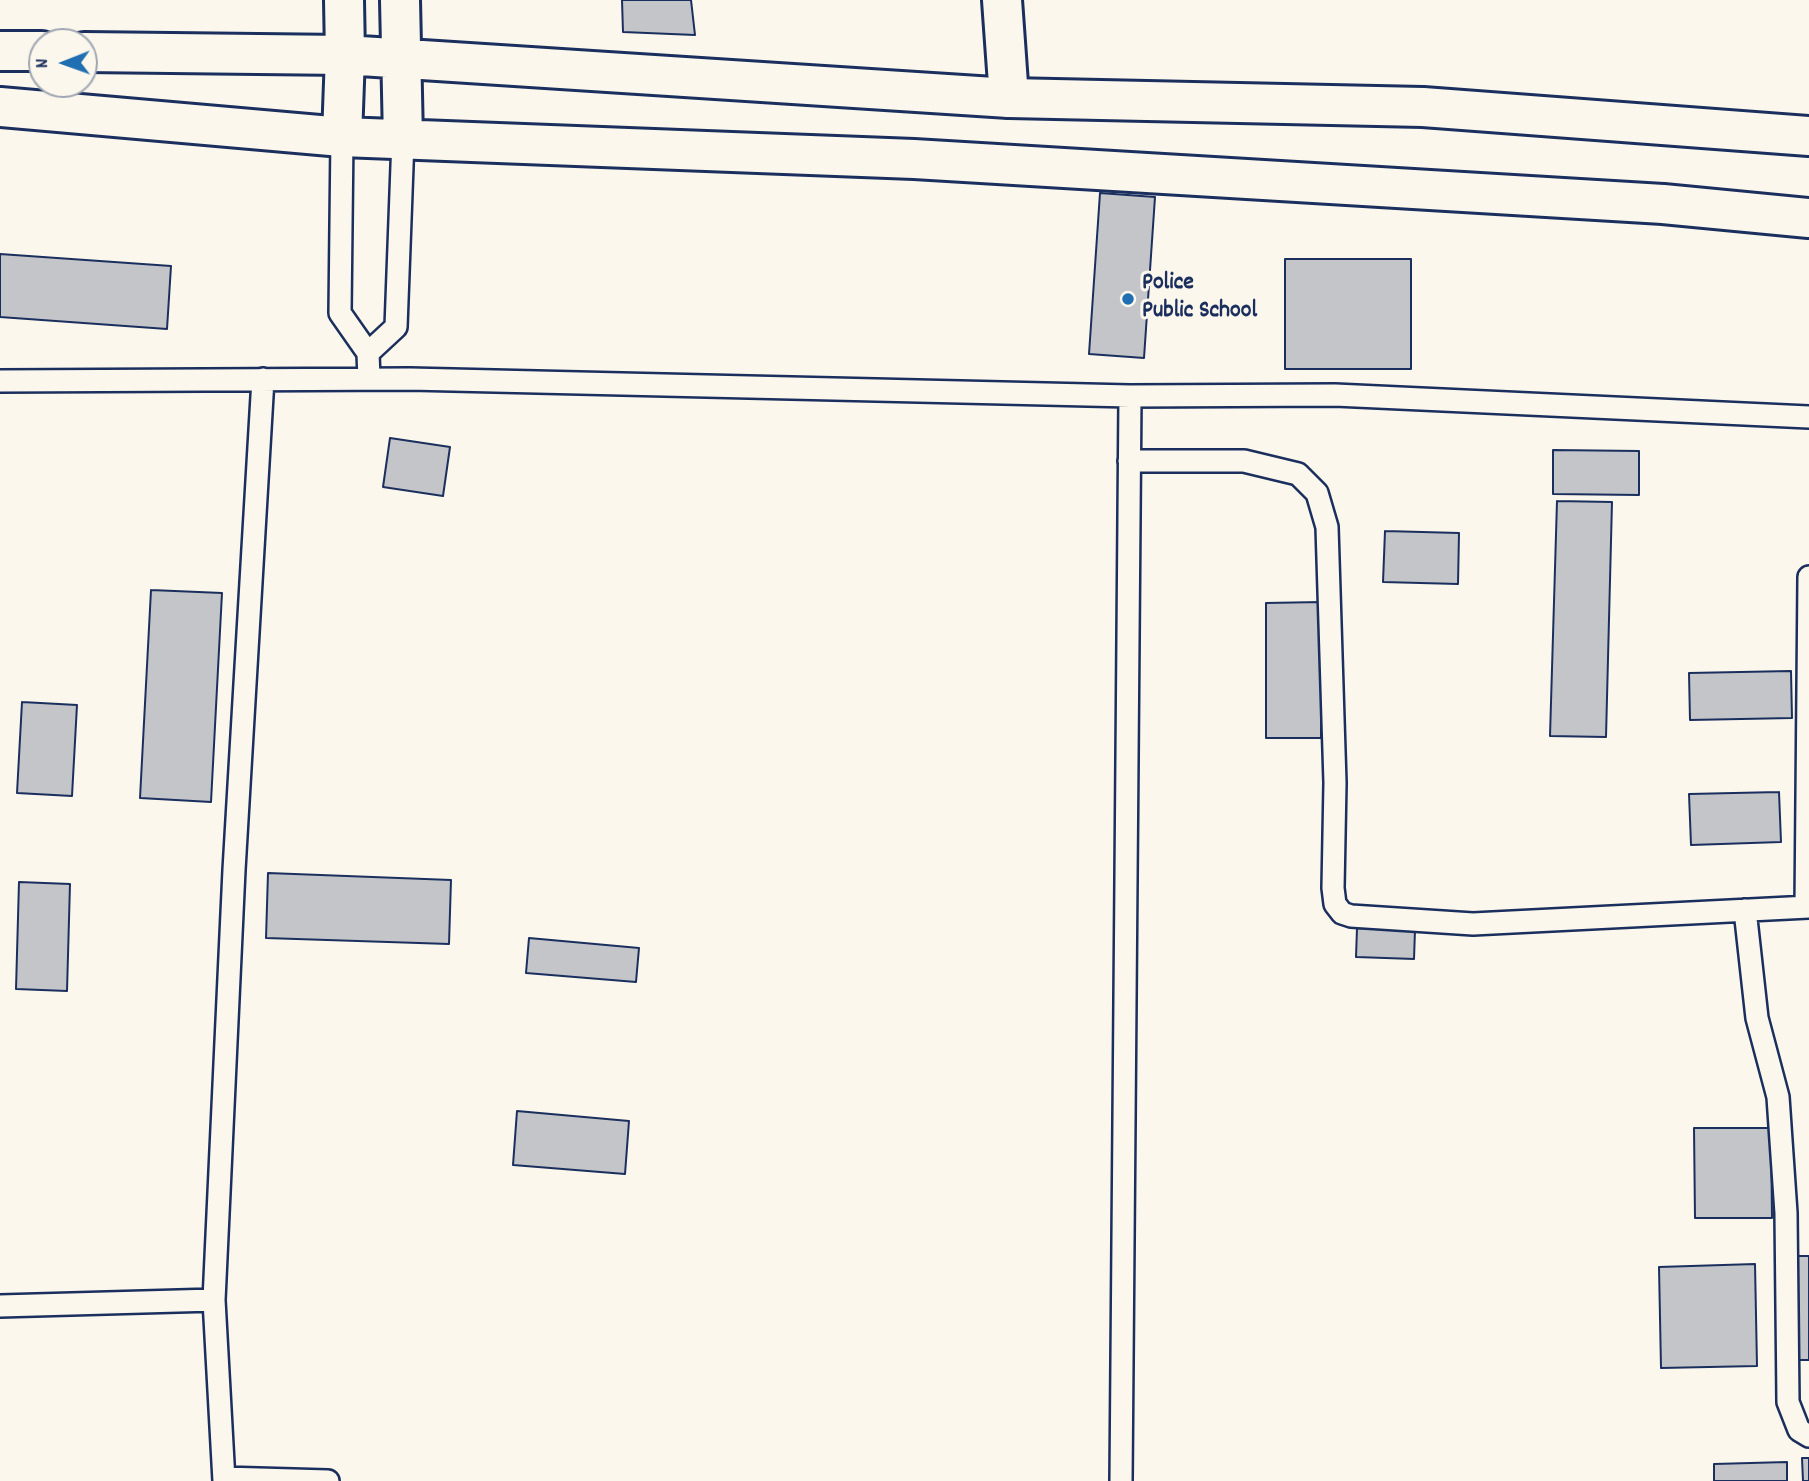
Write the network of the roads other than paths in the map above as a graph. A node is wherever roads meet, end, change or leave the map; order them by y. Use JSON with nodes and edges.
{"nodes":[{"id":1,"x":344,"y":0,"type":"edge"},
{"id":2,"x":400,"y":0,"type":"edge"},
{"id":3,"x":1002,"y":0,"type":"edge"},
{"id":4,"x":0,"y":51,"type":"edge"},
{"id":5,"x":28,"y":51,"type":"edge"},
{"id":6,"x":98,"y":52,"type":"edge"},
{"id":7,"x":345,"y":55,"type":"junction"},
{"id":8,"x":400,"y":57,"type":"junction"},
{"id":9,"x":1009,"y":99,"type":"junction"},
{"id":10,"x":0,"y":107,"type":"edge"},
{"id":11,"x":1809,"y":136,"type":"edge"},
{"id":12,"x":342,"y":137,"type":"junction"},
{"id":13,"x":403,"y":139,"type":"junction"},
{"id":14,"x":1809,"y":218,"type":"edge"},
{"id":15,"x":368,"y":353,"type":"junction"},
{"id":16,"x":263,"y":379,"type":"junction"},
{"id":17,"x":369,"y":379,"type":"junction"},
{"id":18,"x":0,"y":381,"type":"edge"},
{"id":19,"x":1130,"y":396,"type":"junction"},
{"id":20,"x":1809,"y":417,"type":"edge"},
{"id":21,"x":1129,"y":461,"type":"junction"},
{"id":22,"x":1809,"y":577,"type":"edge"},
{"id":23,"x":1807,"y":907,"type":"edge"},
{"id":24,"x":1745,"y":910,"type":"junction"},
{"id":25,"x":214,"y":1300,"type":"junction"},
{"id":26,"x":0,"y":1306,"type":"edge"},
{"id":27,"x":1809,"y":1436,"type":"edge"},
{"id":28,"x":224,"y":1480,"type":"edge"},
{"id":29,"x":328,"y":1481,"type":"edge"},
{"id":30,"x":1121,"y":1481,"type":"edge"}],
"edges":[{"from":1,"to":7,"type":"main road"},
{"from":2,"to":8,"type":"main road"},
{"from":3,"to":9,"type":"main road"},
{"from":4,"to":5,"type":"main road"},
{"from":6,"to":7,"type":"main road"},
{"from":7,"to":8,"type":"main road"},
{"from":7,"to":12,"type":"main road"},
{"from":8,"to":9,"type":"main road"},
{"from":8,"to":13,"type":"main road"},
{"from":9,"to":11,"type":"main road"},
{"from":10,"to":12,"type":"main road"},
{"from":12,"to":13,"type":"main road"},
{"from":12,"to":15,"type":"lane"},
{"from":13,"to":14,"type":"main road"},
{"from":13,"to":15,"type":"lane"},
{"from":15,"to":17,"type":"lane"},
{"from":16,"to":17,"type":"lane"},
{"from":16,"to":18,"type":"lane"},
{"from":16,"to":25,"type":"lane"},
{"from":17,"to":19,"type":"lane"},
{"from":19,"to":20,"type":"lane"},
{"from":19,"to":21,"type":"lane"},
{"from":21,"to":24,"type":"lane"},
{"from":21,"to":30,"type":"lane"},
{"from":22,"to":23,"type":"lane"},
{"from":23,"to":24,"type":"lane"},
{"from":24,"to":27,"type":"lane"},
{"from":25,"to":26,"type":"lane"},
{"from":25,"to":28,"type":"lane"},
{"from":28,"to":29,"type":"lane"}]}
